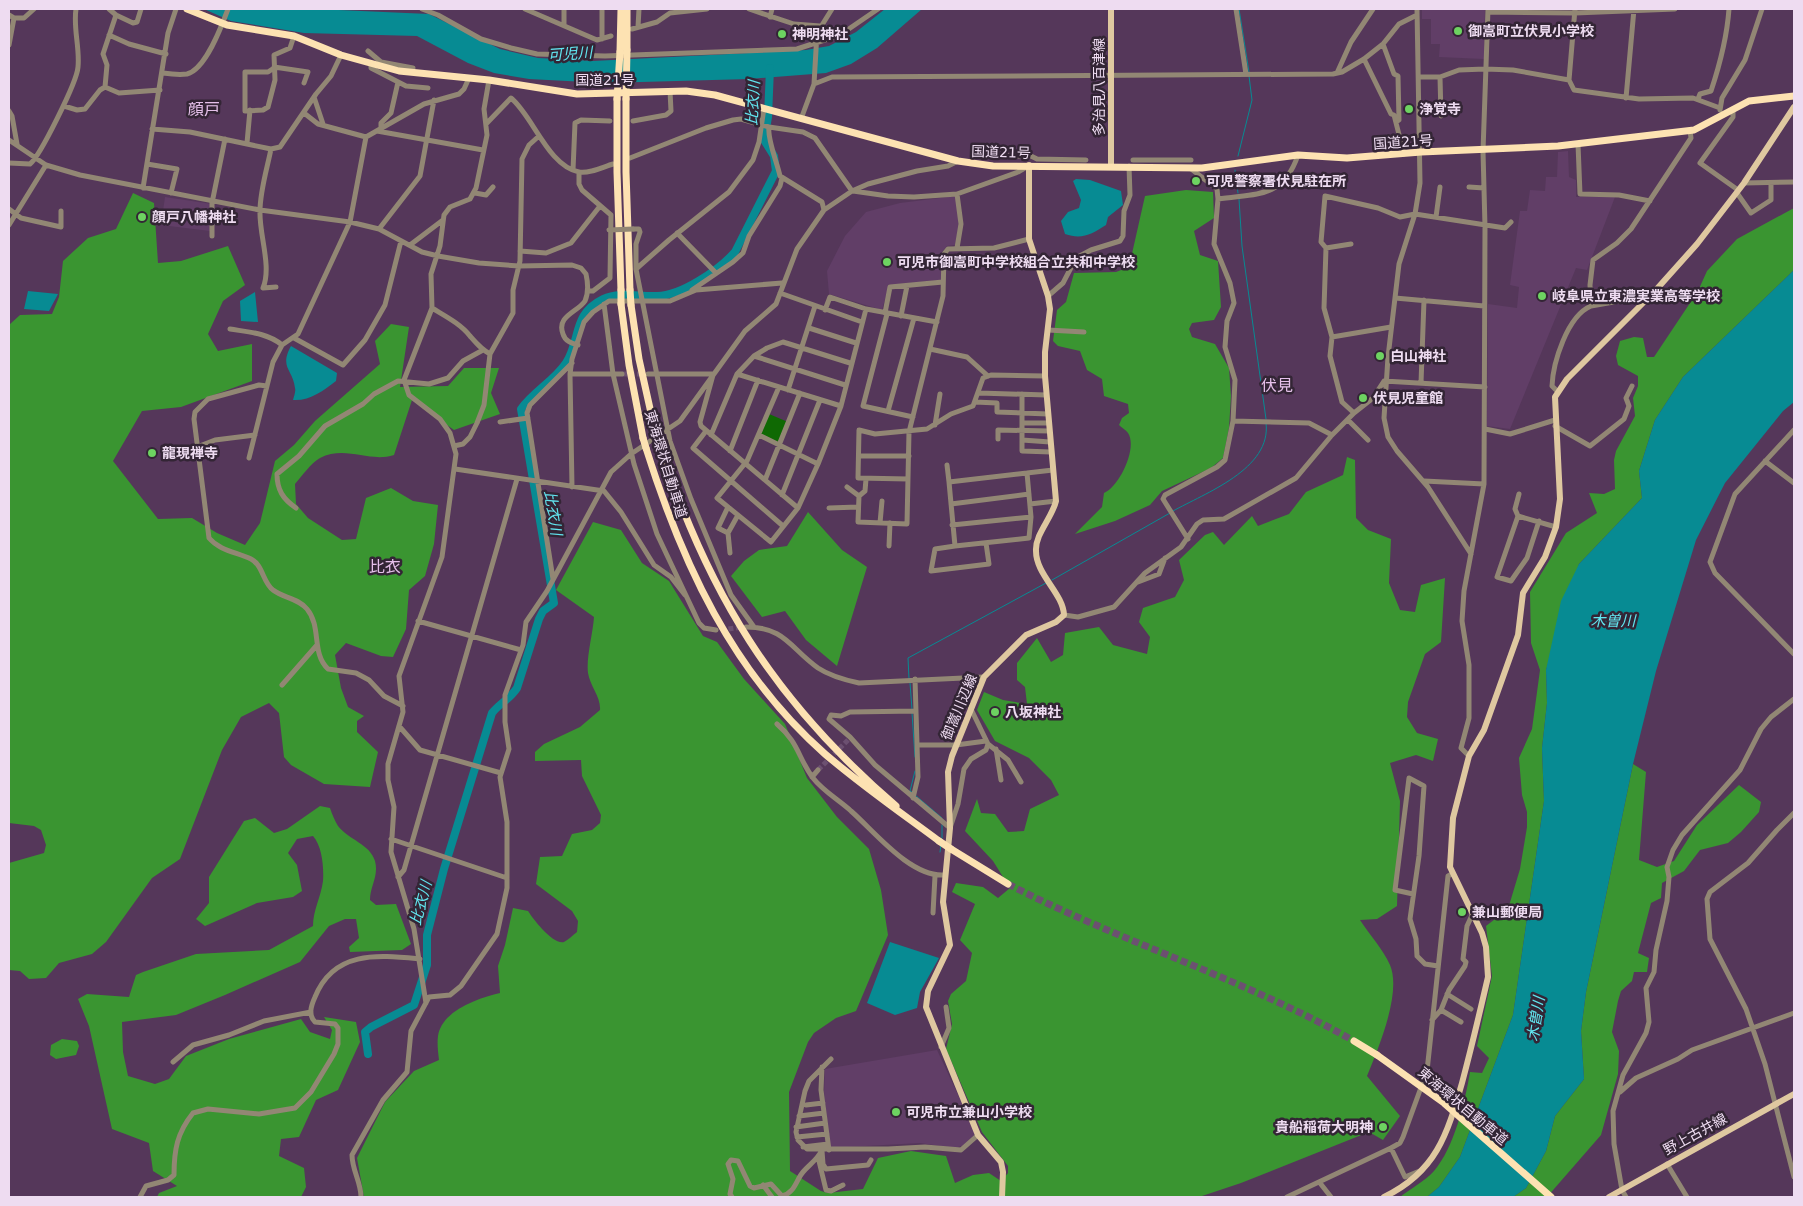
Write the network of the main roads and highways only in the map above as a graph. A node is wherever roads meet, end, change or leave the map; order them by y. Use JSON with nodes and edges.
{"nodes":[{"id":1,"x":188,"y":9,"type":"edge"},
{"id":2,"x":621,"y":9,"type":"edge"},
{"id":3,"x":627,"y":9,"type":"edge"},
{"id":4,"x":1111,"y":9,"type":"edge"},
{"id":5,"x":624,"y":51,"type":"junction"},
{"id":6,"x":1794,"y":96,"type":"edge"},
{"id":7,"x":1794,"y":107,"type":"edge"},
{"id":8,"x":1029,"y":165,"type":"junction"},
{"id":9,"x":1111,"y":165,"type":"junction"},
{"id":10,"x":923,"y":829,"type":"junction"},
{"id":11,"x":1008,"y":884,"type":"tunnel mouth"},
{"id":12,"x":1354,"y":1040,"type":"tunnel mouth"},
{"id":13,"x":1794,"y":1094,"type":"edge"},
{"id":14,"x":1002,"y":1197,"type":"edge"},
{"id":15,"x":1384,"y":1197,"type":"edge"},
{"id":16,"x":1552,"y":1197,"type":"edge"},
{"id":17,"x":1609,"y":1197,"type":"edge"}],
"edges":[{"from":1,"to":8,"type":"highway","name":"国道21号"},
{"from":2,"to":5,"type":"highway","name":"東海環状自動車道"},
{"from":3,"to":5,"type":"highway","name":"東海環状自動車道"},
{"from":4,"to":9,"type":"main road","name":"多治見八百津線"},
{"from":5,"to":10,"type":"highway","name":"東海環状自動車道","bridge":true},
{"from":5,"to":10,"type":"highway","name":"東海環状自動車道","bridge":true},
{"from":6,"to":9,"type":"highway","name":"国道21号"},
{"from":7,"to":15,"type":"main road"},
{"from":8,"to":9,"type":"highway","name":"国道21号"},
{"from":8,"to":14,"type":"main road","name":"御嵩川辺線"},
{"from":10,"to":11,"type":"highway","name":"東海環状自動車道","bridge":true},
{"from":12,"to":16,"type":"highway","name":"東海環状自動車道","bridge":true},
{"from":13,"to":17,"type":"main road","name":"野上古井線"}]}
